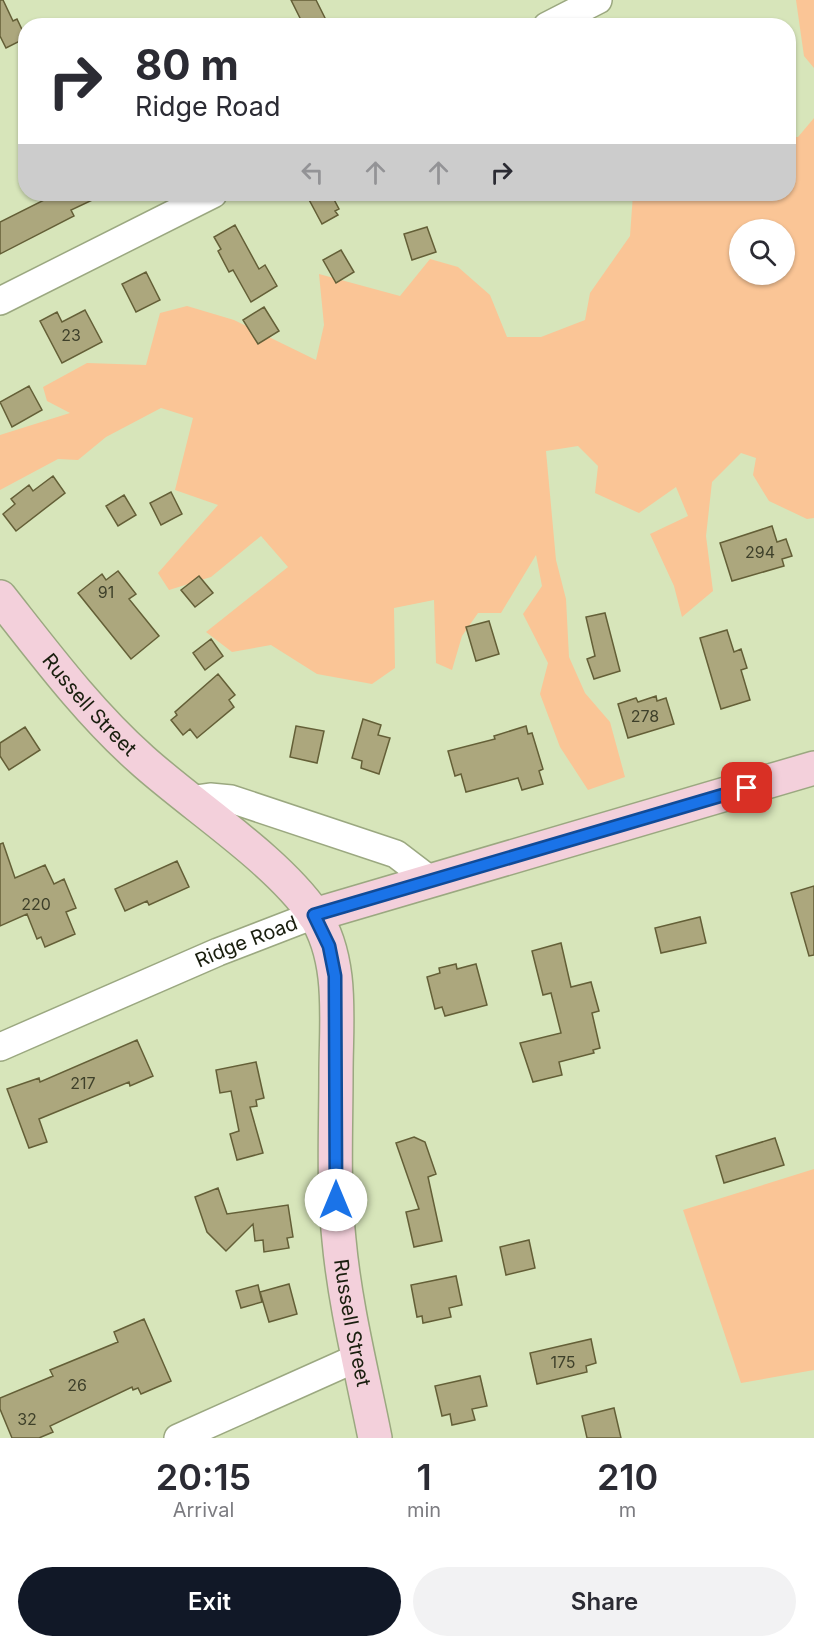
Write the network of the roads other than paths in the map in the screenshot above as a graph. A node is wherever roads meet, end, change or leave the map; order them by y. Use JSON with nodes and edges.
{"nodes":[{"id":1,"x":598,"y":0,"type":"edge"},
{"id":2,"x":563,"y":18,"type":"edge"},
{"id":3,"x":199,"y":201,"type":"edge"},
{"id":4,"x":0,"y":301,"type":"edge"},
{"id":5,"x":0,"y":597,"type":"edge"},
{"id":6,"x":814,"y":768,"type":"edge"},
{"id":7,"x":189,"y":800,"type":"junction"},
{"id":8,"x":430,"y":880,"type":"junction"},
{"id":9,"x":314,"y":915,"type":"junction"},
{"id":10,"x":0,"y":1047,"type":"edge"},
{"id":11,"x":358,"y":1356,"type":"junction"},
{"id":12,"x":177,"y":1438,"type":"edge"},
{"id":13,"x":375,"y":1438,"type":"edge"}],
"edges":[{"from":1,"to":2,"type":"street"},
{"from":3,"to":4,"type":"street"},
{"from":5,"to":7,"type":"main road","name":"Russell Street"},
{"from":6,"to":8,"type":"main road","name":"Ridge Road"},
{"from":7,"to":8,"type":"street"},
{"from":7,"to":9,"type":"main road","name":"Russell Street"},
{"from":8,"to":9,"type":"main road","name":"Ridge Road"},
{"from":9,"to":10,"type":"street","name":"Ridge Road"},
{"from":9,"to":11,"type":"main road","name":"Russell Street"},
{"from":11,"to":12,"type":"street"},
{"from":11,"to":13,"type":"main road","name":"Russell Street"}]}
